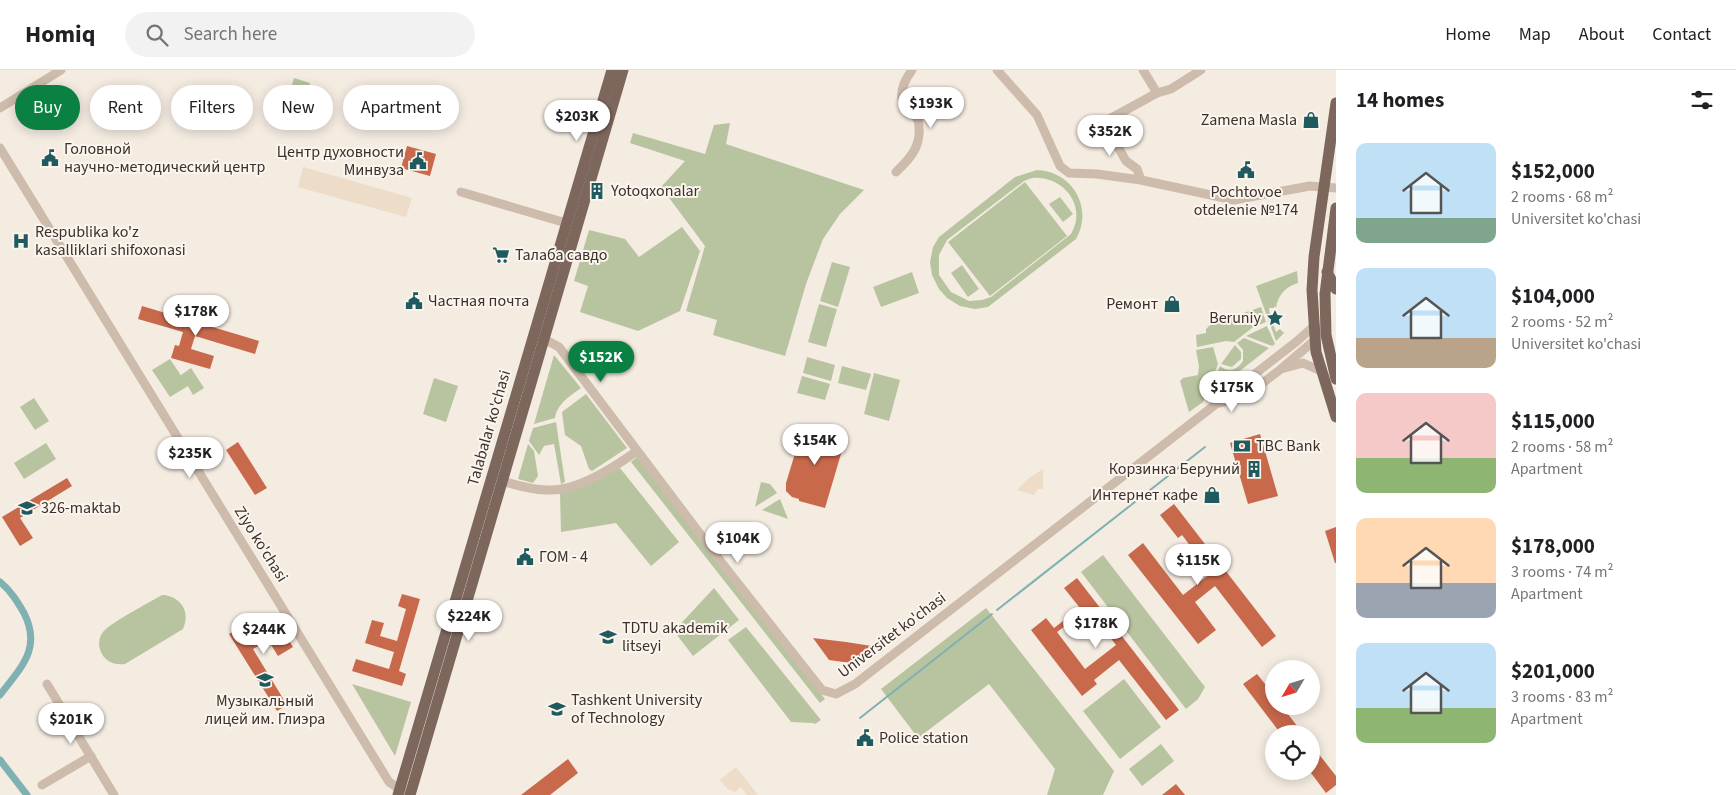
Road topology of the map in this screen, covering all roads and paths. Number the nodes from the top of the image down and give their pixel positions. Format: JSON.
{"nodes":[{"id":1,"x":61,"y":70,"type":"edge"},
{"id":2,"x":612,"y":70,"type":"edge"},
{"id":3,"x":623,"y":70,"type":"edge"},
{"id":4,"x":912,"y":70,"type":"edge"},
{"id":5,"x":997,"y":70,"type":"edge"},
{"id":6,"x":1142,"y":70,"type":"edge"},
{"id":7,"x":1202,"y":70,"type":"edge"},
{"id":8,"x":1157,"y":93,"type":"junction"},
{"id":9,"x":1336,"y":103,"type":"edge"},
{"id":10,"x":0,"y":108,"type":"edge"},
{"id":11,"x":599,"y":134,"type":"junction"},
{"id":12,"x":0,"y":148,"type":"edge"},
{"id":13,"x":896,"y":172,"type":"dead end"},
{"id":14,"x":1141,"y":180,"type":"junction"},
{"id":15,"x":1331,"y":187,"type":"edge"},
{"id":16,"x":460,"y":192,"type":"dead end"},
{"id":17,"x":1336,"y":208,"type":"edge"},
{"id":18,"x":566,"y":223,"type":"junction"},
{"id":19,"x":1327,"y":272,"type":"junction"},
{"id":20,"x":1336,"y":289,"type":"edge"},
{"id":21,"x":1336,"y":308,"type":"edge"},
{"id":22,"x":1326,"y":315,"type":"junction"},
{"id":23,"x":1336,"y":323,"type":"edge"},
{"id":24,"x":1314,"y":326,"type":"junction"},
{"id":25,"x":1326,"y":331,"type":"junction"},
{"id":26,"x":539,"y":337,"type":"junction"},
{"id":27,"x":1314,"y":340,"type":"junction"},
{"id":28,"x":1281,"y":369,"type":"junction"},
{"id":29,"x":1321,"y":371,"type":"junction"},
{"id":30,"x":1336,"y":379,"type":"edge"},
{"id":31,"x":1216,"y":404,"type":"junction"},
{"id":32,"x":1336,"y":417,"type":"edge"},
{"id":33,"x":637,"y":451,"type":"junction"},
{"id":34,"x":502,"y":481,"type":"junction"},
{"id":35,"x":471,"y":568,"type":"junction"},
{"id":36,"x":47,"y":684,"type":"dead end"},
{"id":37,"x":91,"y":756,"type":"junction"},
{"id":38,"x":42,"y":785,"type":"dead end"},
{"id":39,"x":404,"y":794,"type":"edge"},
{"id":40,"x":114,"y":795,"type":"edge"}],
"edges":[{"from":1,"to":10,"type":"street"},
{"from":2,"to":11,"type":"main road","name":"Talabalar ko'chasi"},
{"from":3,"to":11,"type":"main road","name":"Talabalar ko'chasi"},
{"from":4,"to":13,"type":"street"},
{"from":5,"to":14,"type":"street"},
{"from":6,"to":8,"type":"street"},
{"from":7,"to":8,"type":"street"},
{"from":8,"to":14,"type":"street"},
{"from":9,"to":15,"type":"main road"},
{"from":11,"to":18,"type":"main road","name":"Talabalar ko'chasi"},
{"from":11,"to":26,"type":"main road","name":"Talabalar ko'chasi"},
{"from":12,"to":39,"type":"street","name":"Ziyo ko'chasi"},
{"from":14,"to":15,"type":"street"},
{"from":15,"to":24,"type":"main road"},
{"from":16,"to":18,"type":"street"},
{"from":17,"to":19,"type":"main road"},
{"from":18,"to":26,"type":"main road","name":"Talabalar ko'chasi"},
{"from":19,"to":20,"type":"main road"},
{"from":19,"to":22,"type":"main road"},
{"from":21,"to":22,"type":"main road"},
{"from":22,"to":24,"type":"main road"},
{"from":22,"to":25,"type":"main road"},
{"from":23,"to":25,"type":"main road"},
{"from":24,"to":25,"type":"main road"},
{"from":24,"to":27,"type":"main road"},
{"from":24,"to":31,"type":"street","name":"Universitet ko'chasi"},
{"from":25,"to":27,"type":"main road"},
{"from":25,"to":30,"type":"main road"},
{"from":26,"to":33,"type":"street","name":"Universitet ko'chasi"},
{"from":26,"to":34,"type":"main road","name":"Talabalar ko'chasi"},
{"from":26,"to":35,"type":"main road","name":"Talabalar ko'chasi"},
{"from":27,"to":28,"type":"street","name":"Universitet ko'chasi"},
{"from":27,"to":29,"type":"main road"},
{"from":28,"to":29,"type":"street"},
{"from":28,"to":31,"type":"street","name":"Universitet ko'chasi"},
{"from":29,"to":32,"type":"main road"},
{"from":31,"to":33,"type":"street","name":"Universitet ko'chasi"},
{"from":33,"to":34,"type":"street"},
{"from":34,"to":35,"type":"main road","name":"Talabalar ko'chasi"},
{"from":35,"to":39,"type":"main road","name":"Talabalar ko'chasi"},
{"from":36,"to":37,"type":"street"},
{"from":37,"to":38,"type":"street"},
{"from":37,"to":40,"type":"street"}]}
